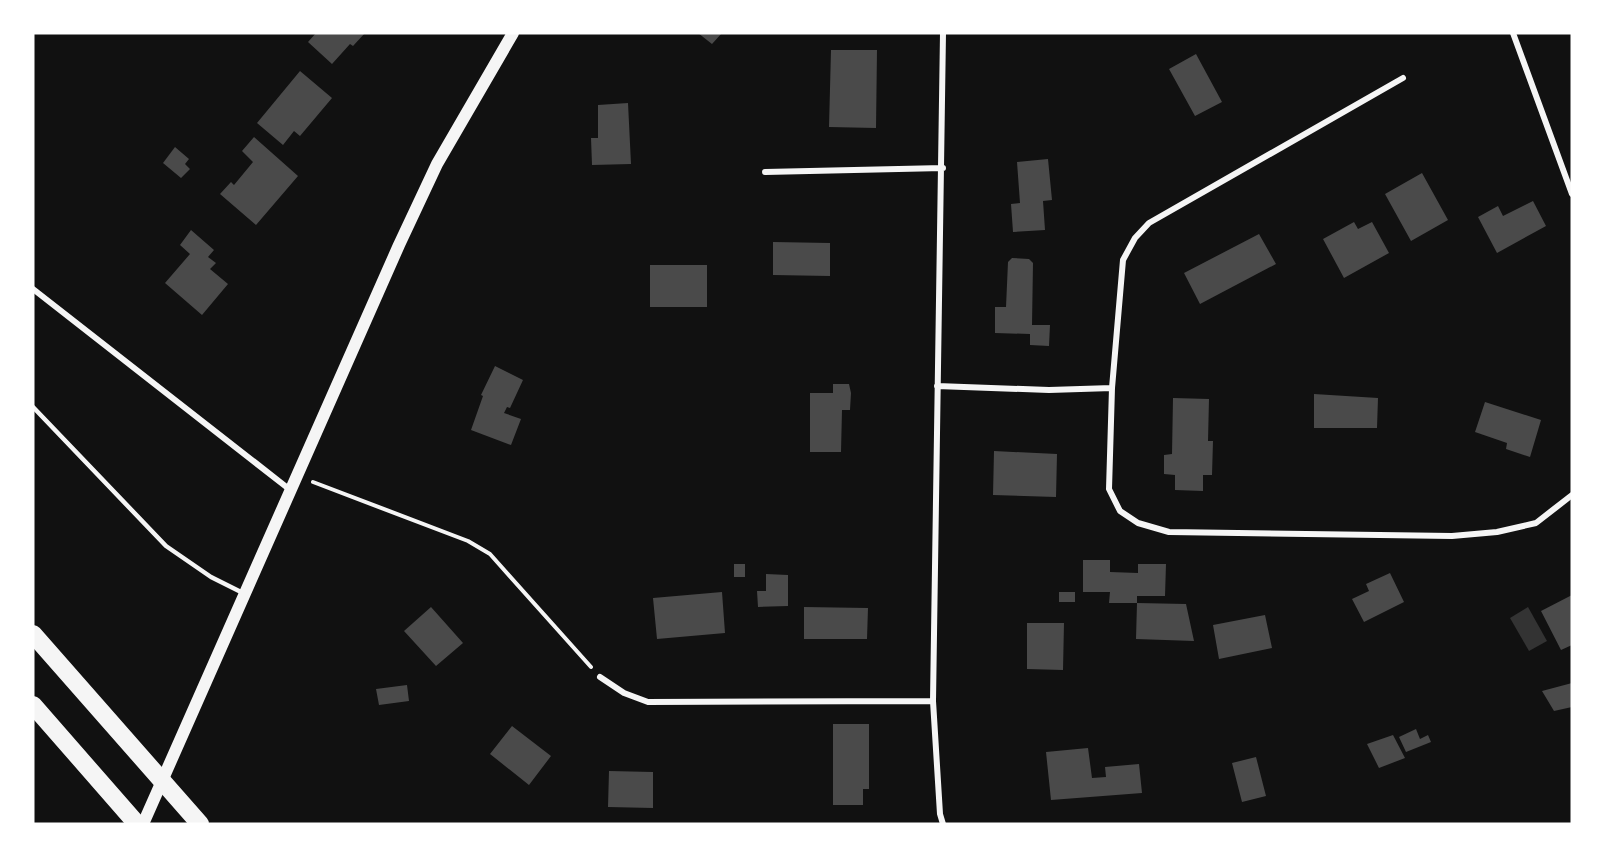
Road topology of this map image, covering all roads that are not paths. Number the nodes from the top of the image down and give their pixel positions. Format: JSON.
{"nodes":[{"id":1,"x":513,"y":33,"type":"edge"},
{"id":2,"x":943,"y":33,"type":"edge"},
{"id":3,"x":1513,"y":33,"type":"edge"},
{"id":4,"x":1403,"y":78,"type":"dead end"},
{"id":5,"x":943,"y":168,"type":"junction"},
{"id":6,"x":765,"y":172,"type":"dead end"},
{"id":7,"x":1572,"y":194,"type":"edge"},
{"id":8,"x":33,"y":289,"type":"edge"},
{"id":9,"x":937,"y":386,"type":"junction"},
{"id":10,"x":1112,"y":388,"type":"junction"},
{"id":11,"x":33,"y":407,"type":"edge"},
{"id":12,"x":289,"y":489,"type":"junction"},
{"id":13,"x":1572,"y":495,"type":"edge"},
{"id":14,"x":245,"y":594,"type":"junction"},
{"id":15,"x":33,"y":634,"type":"edge"},
{"id":16,"x":600,"y":677,"type":"road end"},
{"id":17,"x":933,"y":701,"type":"junction"},
{"id":18,"x":33,"y":705,"type":"edge"},
{"id":19,"x":137,"y":824,"type":"edge"},
{"id":20,"x":143,"y":824,"type":"edge"},
{"id":21,"x":201,"y":824,"type":"edge"},
{"id":22,"x":943,"y":824,"type":"edge"}],
"edges":[{"from":1,"to":12,"type":"main road"},
{"from":2,"to":5,"type":"street"},
{"from":3,"to":7,"type":"street"},
{"from":4,"to":10,"type":"street"},
{"from":5,"to":6,"type":"street"},
{"from":5,"to":9,"type":"street"},
{"from":8,"to":12,"type":"street"},
{"from":9,"to":10,"type":"street"},
{"from":9,"to":17,"type":"street"},
{"from":10,"to":13,"type":"street"},
{"from":11,"to":14,"type":"lane"},
{"from":12,"to":14,"type":"main road"},
{"from":14,"to":20,"type":"main road"},
{"from":15,"to":21,"type":"highway"},
{"from":16,"to":17,"type":"street"},
{"from":17,"to":22,"type":"street"},
{"from":18,"to":19,"type":"highway"}]}
